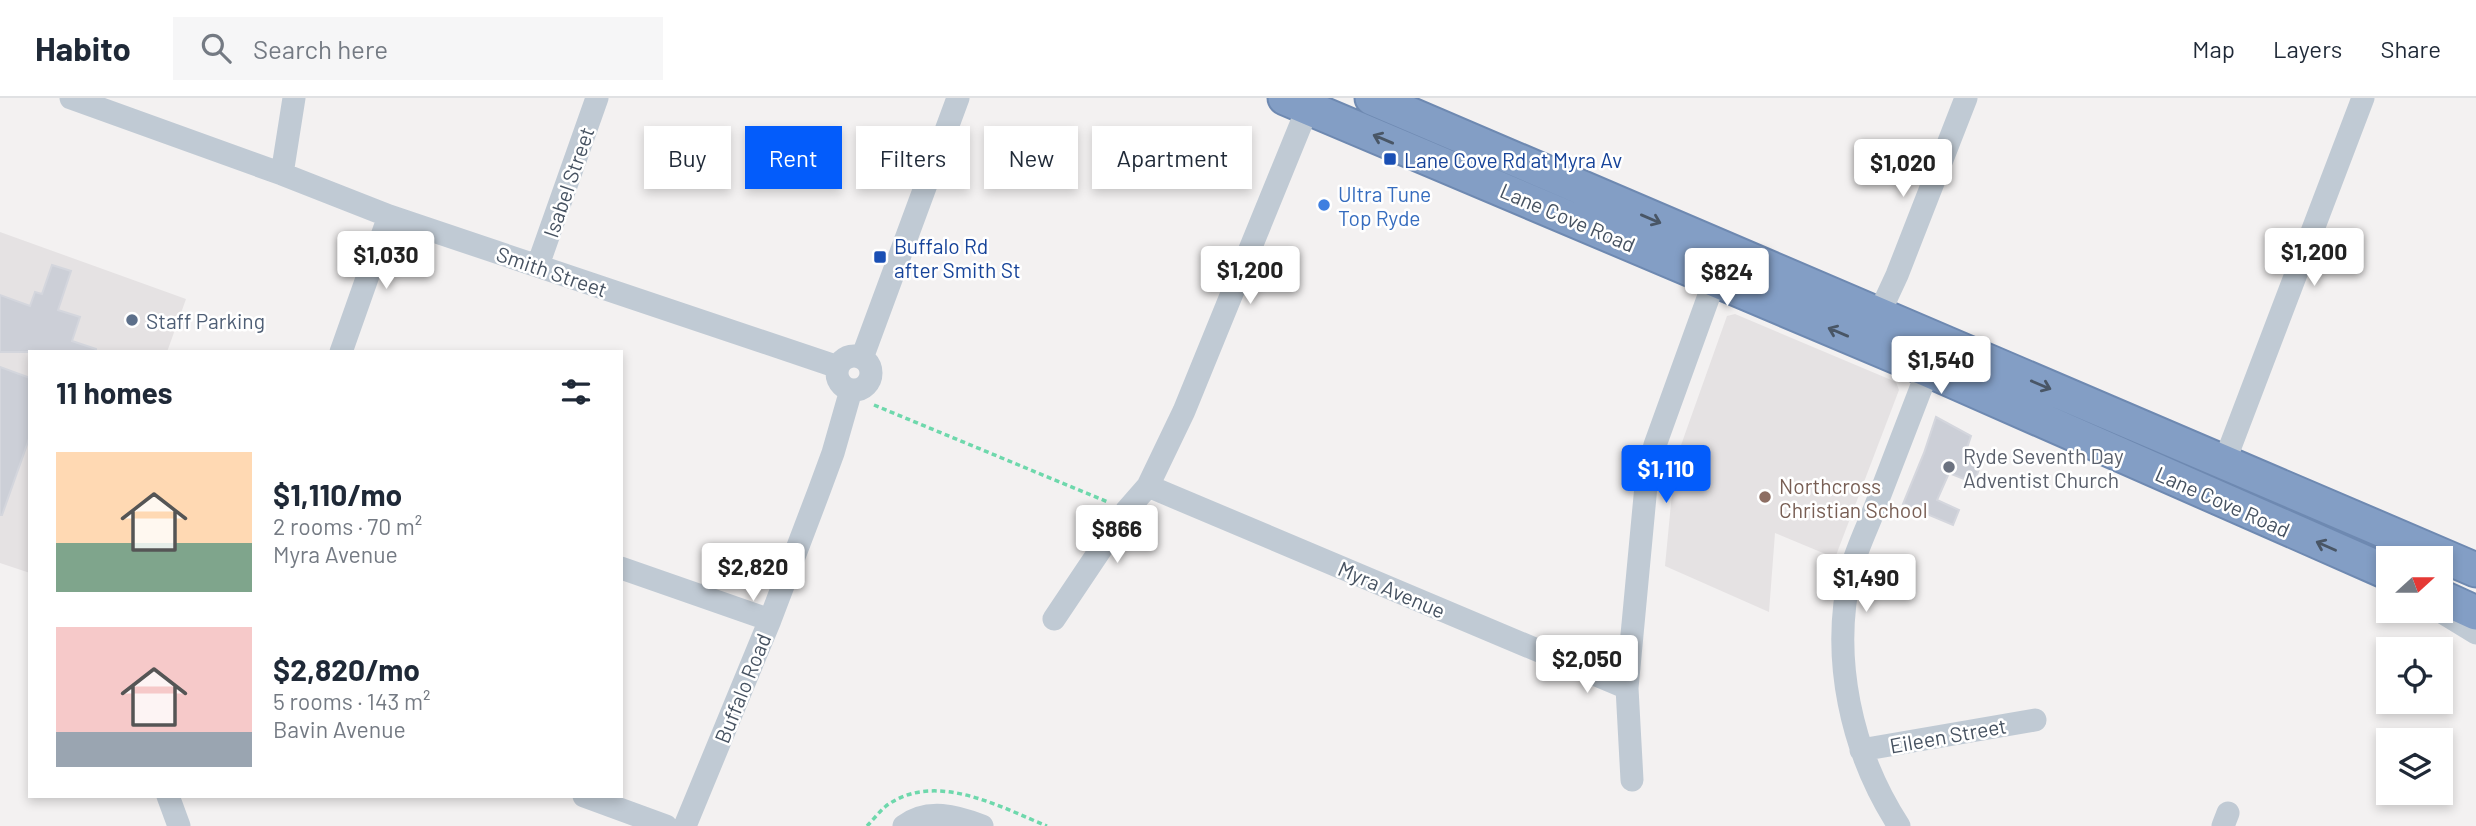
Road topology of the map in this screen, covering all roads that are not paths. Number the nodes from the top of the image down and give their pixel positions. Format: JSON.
{"nodes":[{"id":1,"x":71,"y":98,"type":"edge"},
{"id":2,"x":294,"y":98,"type":"edge"},
{"id":3,"x":597,"y":98,"type":"edge"},
{"id":4,"x":958,"y":98,"type":"edge"},
{"id":5,"x":1372,"y":98,"type":"edge"},
{"id":6,"x":1966,"y":98,"type":"edge"},
{"id":7,"x":2363,"y":98,"type":"edge"},
{"id":8,"x":1296,"y":103,"type":"edge"},
{"id":9,"x":282,"y":174,"type":"junction"},
{"id":10,"x":389,"y":216,"type":"junction"},
{"id":11,"x":538,"y":265,"type":"junction"},
{"id":12,"x":1715,"y":279,"type":"junction"},
{"id":13,"x":1878,"y":316,"type":"junction"},
{"id":14,"x":342,"y":350,"type":"edge"},
{"id":15,"x":862,"y":358,"type":"junction"},
{"id":16,"x":838,"y":367,"type":"junction"},
{"id":17,"x":1928,"y":370,"type":"junction"},
{"id":18,"x":851,"y":390,"type":"junction"},
{"id":19,"x":2224,"y":463,"type":"junction"},
{"id":20,"x":1148,"y":485,"type":"junction"},
{"id":21,"x":2376,"y":567,"type":"edge"},
{"id":22,"x":623,"y":569,"type":"edge"},
{"id":23,"x":2476,"y":570,"type":"edge"},
{"id":24,"x":2454,"y":603,"type":"edge"},
{"id":25,"x":2476,"y":613,"type":"edge"},
{"id":26,"x":770,"y":620,"type":"junction"},
{"id":27,"x":1054,"y":620,"type":"dead end"},
{"id":28,"x":2454,"y":620,"type":"edge"},
{"id":29,"x":2476,"y":633,"type":"edge"},
{"id":30,"x":1626,"y":688,"type":"junction"},
{"id":31,"x":2035,"y":720,"type":"dead end"},
{"id":32,"x":1861,"y":750,"type":"junction"},
{"id":33,"x":1632,"y":780,"type":"dead end"},
{"id":34,"x":170,"y":798,"type":"edge"},
{"id":35,"x":589,"y":798,"type":"edge"},
{"id":36,"x":179,"y":826,"type":"edge"},
{"id":37,"x":666,"y":826,"type":"edge"},
{"id":38,"x":685,"y":826,"type":"edge"},
{"id":39,"x":904,"y":826,"type":"edge"},
{"id":40,"x":982,"y":826,"type":"edge"},
{"id":41,"x":1899,"y":826,"type":"edge"}],
"edges":[{"from":1,"to":9,"type":"street","name":"Smith Street"},
{"from":2,"to":9,"type":"street"},
{"from":3,"to":11,"type":"street","name":"Isabel Street"},
{"from":4,"to":15,"type":"street"},
{"from":5,"to":13,"type":"highway","name":"Lane Cove Road","one_way":true},
{"from":6,"to":13,"type":"street"},
{"from":7,"to":19,"type":"street"},
{"from":12,"to":8,"type":"highway","name":"Lane Cove Road","one_way":true},
{"from":8,"to":20,"type":"street"},
{"from":9,"to":10,"type":"street","name":"Smith Street"},
{"from":10,"to":11,"type":"street","name":"Smith Street"},
{"from":10,"to":14,"type":"street"},
{"from":11,"to":16,"type":"street","name":"Smith Street"},
{"from":17,"to":12,"type":"highway","name":"Lane Cove Road","one_way":true},
{"from":12,"to":30,"type":"street"},
{"from":13,"to":19,"type":"highway","name":"Lane Cove Road","one_way":true},
{"from":15,"to":16,"type":"street"},
{"from":15,"to":18,"type":"street"},
{"from":16,"to":18,"type":"street"},
{"from":21,"to":17,"type":"highway","name":"Lane Cove Road","one_way":true},
{"from":17,"to":32,"type":"street"},
{"from":18,"to":26,"type":"street","name":"Buffalo Road"},
{"from":19,"to":23,"type":"highway","name":"Lane Cove Road"},
{"from":20,"to":27,"type":"street"},
{"from":20,"to":30,"type":"street","name":"Myra Avenue"},
{"from":22,"to":26,"type":"street"},
{"from":24,"to":25,"type":"highway"},
{"from":26,"to":38,"type":"street","name":"Buffalo Road"},
{"from":28,"to":29,"type":"street"},
{"from":30,"to":33,"type":"street"},
{"from":31,"to":32,"type":"street","name":"Eileen Street"},
{"from":32,"to":41,"type":"street"},
{"from":34,"to":36,"type":"street"},
{"from":35,"to":37,"type":"street"},
{"from":39,"to":40,"type":"street"}]}
